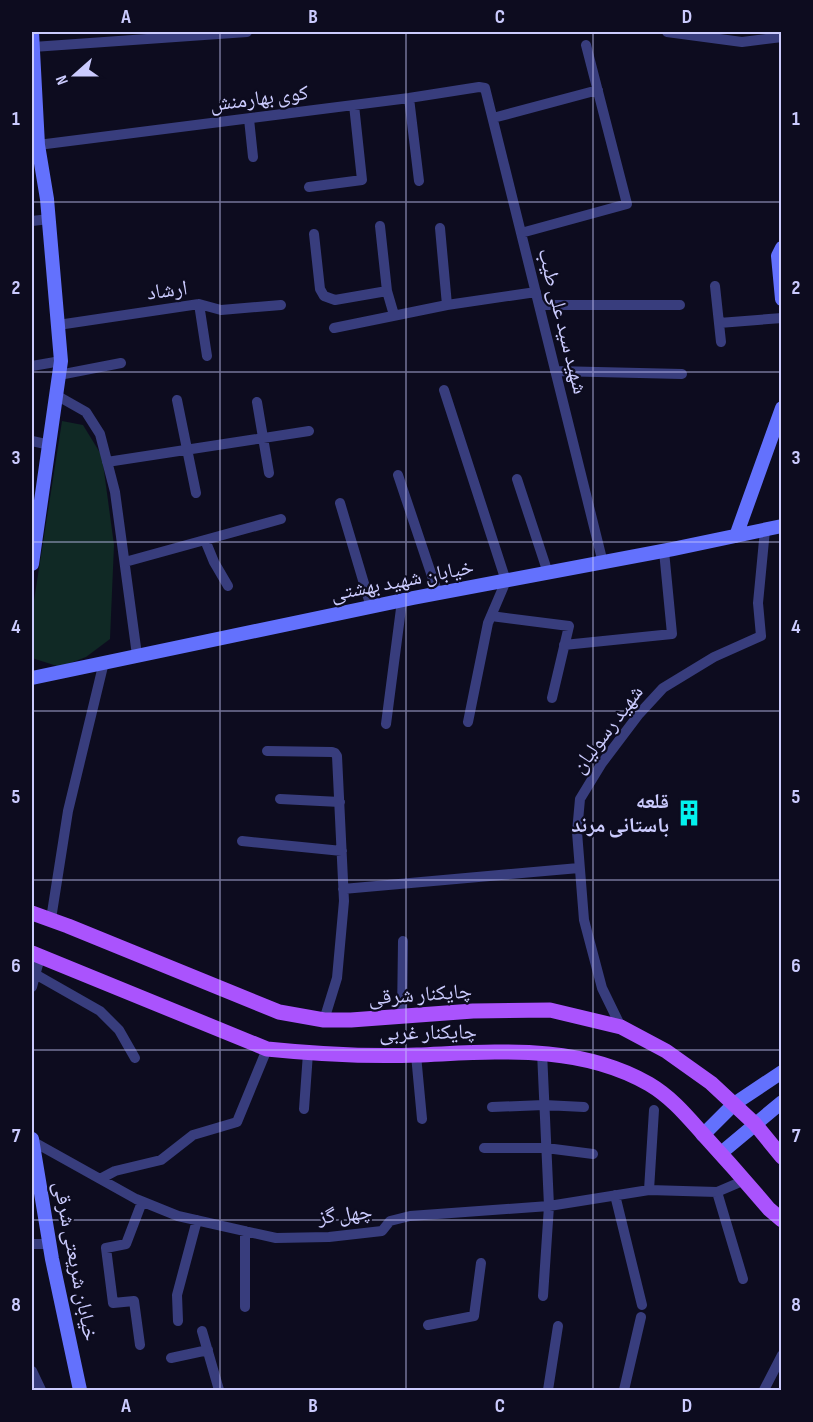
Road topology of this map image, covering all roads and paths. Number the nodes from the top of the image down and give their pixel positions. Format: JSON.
{"nodes":[{"id":1,"x":32,"y":32,"type":"edge"},
{"id":2,"x":247,"y":32,"type":"edge"},
{"id":3,"x":667,"y":32,"type":"edge"},
{"id":4,"x":782,"y":37,"type":"edge"},
{"id":5,"x":586,"y":45,"type":"dead end"},
{"id":6,"x":33,"y":46,"type":"edge"},
{"id":7,"x":485,"y":88,"type":"joint"},
{"id":8,"x":598,"y":90,"type":"junction"},
{"id":9,"x":409,"y":98,"type":"junction"},
{"id":10,"x":354,"y":105,"type":"junction"},
{"id":11,"x":493,"y":118,"type":"junction"},
{"id":12,"x":249,"y":119,"type":"junction"},
{"id":13,"x":38,"y":145,"type":"junction"},
{"id":14,"x":253,"y":157,"type":"dead end"},
{"id":15,"x":37,"y":171,"type":"edge"},
{"id":16,"x":419,"y":181,"type":"dead end"},
{"id":17,"x":309,"y":187,"type":"dead end"},
{"id":18,"x":49,"y":219,"type":"junction"},
{"id":19,"x":32,"y":221,"type":"edge"},
{"id":20,"x":380,"y":226,"type":"dead end"},
{"id":21,"x":440,"y":228,"type":"dead end"},
{"id":22,"x":521,"y":233,"type":"junction"},
{"id":23,"x":314,"y":234,"type":"dead end"},
{"id":24,"x":782,"y":249,"type":"edge"},
{"id":25,"x":715,"y":286,"type":"dead end"},
{"id":26,"x":387,"y":291,"type":"junction"},
{"id":27,"x":536,"y":292,"type":"junction"},
{"id":28,"x":782,"y":299,"type":"edge"},
{"id":29,"x":199,"y":304,"type":"junction"},
{"id":30,"x":281,"y":304,"type":"dead end"},
{"id":31,"x":447,"y":305,"type":"junction"},
{"id":32,"x":539,"y":305,"type":"junction"},
{"id":33,"x":680,"y":305,"type":"dead end"},
{"id":34,"x":394,"y":315,"type":"junction"},
{"id":35,"x":782,"y":318,"type":"edge"},
{"id":36,"x":719,"y":323,"type":"junction"},
{"id":37,"x":58,"y":325,"type":"junction"},
{"id":38,"x":334,"y":328,"type":"dead end"},
{"id":39,"x":721,"y":342,"type":"dead end"},
{"id":40,"x":207,"y":356,"type":"dead end"},
{"id":41,"x":120,"y":363,"type":"dead end"},
{"id":42,"x":32,"y":366,"type":"edge"},
{"id":43,"x":60,"y":368,"type":"junction"},
{"id":44,"x":555,"y":371,"type":"junction"},
{"id":45,"x":682,"y":374,"type":"dead end"},
{"id":46,"x":444,"y":390,"type":"dead end"},
{"id":47,"x":56,"y":395,"type":"junction"},
{"id":48,"x":177,"y":400,"type":"dead end"},
{"id":49,"x":257,"y":402,"type":"dead end"},
{"id":50,"x":782,"y":408,"type":"edge"},
{"id":51,"x":309,"y":431,"type":"dead end"},
{"id":52,"x":263,"y":438,"type":"junction"},
{"id":53,"x":32,"y":441,"type":"edge"},
{"id":54,"x":50,"y":445,"type":"junction"},
{"id":55,"x":187,"y":450,"type":"junction"},
{"id":56,"x":107,"y":462,"type":"junction"},
{"id":57,"x":269,"y":473,"type":"dead end"},
{"id":58,"x":398,"y":475,"type":"dead end"},
{"id":59,"x":517,"y":479,"type":"dead end"},
{"id":60,"x":196,"y":493,"type":"dead end"},
{"id":61,"x":340,"y":503,"type":"dead end"},
{"id":62,"x":36,"y":504,"type":"edge"},
{"id":63,"x":281,"y":519,"type":"dead end"},
{"id":64,"x":782,"y":526,"type":"edge"},
{"id":65,"x":765,"y":530,"type":"junction"},
{"id":66,"x":736,"y":536,"type":"junction"},
{"id":67,"x":205,"y":540,"type":"junction"},
{"id":68,"x":664,"y":551,"type":"junction"},
{"id":69,"x":125,"y":562,"type":"junction"},
{"id":70,"x":603,"y":563,"type":"junction"},
{"id":71,"x":32,"y":564,"type":"edge"},
{"id":72,"x":548,"y":573,"type":"junction"},
{"id":73,"x":506,"y":581,"type":"junction"},
{"id":74,"x":228,"y":586,"type":"dead end"},
{"id":75,"x":438,"y":594,"type":"junction"},
{"id":76,"x":402,"y":600,"type":"junction"},
{"id":77,"x":372,"y":607,"type":"junction"},
{"id":78,"x":491,"y":616,"type":"junction"},
{"id":79,"x":564,"y":645,"type":"junction"},
{"id":80,"x":137,"y":656,"type":"junction"},
{"id":81,"x":104,"y":662,"type":"junction"},
{"id":82,"x":32,"y":678,"type":"edge"},
{"id":83,"x":552,"y":698,"type":"dead end"},
{"id":84,"x":468,"y":722,"type":"dead end"},
{"id":85,"x":386,"y":724,"type":"dead end"},
{"id":86,"x":267,"y":751,"type":"dead end"},
{"id":87,"x":280,"y":799,"type":"dead end"},
{"id":88,"x":340,"y":802,"type":"junction"},
{"id":89,"x":242,"y":841,"type":"dead end"},
{"id":90,"x":342,"y":851,"type":"junction"},
{"id":91,"x":579,"y":868,"type":"junction"},
{"id":92,"x":343,"y":889,"type":"junction"},
{"id":93,"x":32,"y":913,"type":"edge"},
{"id":94,"x":51,"y":920,"type":"junction"},
{"id":95,"x":404,"y":941,"type":"dead end"},
{"id":96,"x":36,"y":955,"type":"edge"},
{"id":97,"x":35,"y":974,"type":"junction"},
{"id":98,"x":32,"y":987,"type":"edge"},
{"id":99,"x":402,"y":1016,"type":"junction"},
{"id":100,"x":324,"y":1020,"type":"junction"},
{"id":101,"x":621,"y":1027,"type":"junction"},
{"id":102,"x":267,"y":1049,"type":"junction"},
{"id":103,"x":542,"y":1052,"type":"junction"},
{"id":104,"x":308,"y":1053,"type":"junction"},
{"id":105,"x":416,"y":1055,"type":"junction"},
{"id":106,"x":135,"y":1058,"type":"dead end"},
{"id":107,"x":782,"y":1072,"type":"edge"},
{"id":108,"x":782,"y":1102,"type":"edge"},
{"id":109,"x":734,"y":1104,"type":"junction"},
{"id":110,"x":544,"y":1105,"type":"junction"},
{"id":111,"x":492,"y":1107,"type":"dead end"},
{"id":112,"x":584,"y":1107,"type":"dead end"},
{"id":113,"x":304,"y":1109,"type":"dead end"},
{"id":114,"x":654,"y":1110,"type":"dead end"},
{"id":115,"x":422,"y":1119,"type":"dead end"},
{"id":116,"x":755,"y":1124,"type":"junction"},
{"id":117,"x":703,"y":1135,"type":"junction"},
{"id":118,"x":32,"y":1140,"type":"edge"},
{"id":119,"x":484,"y":1148,"type":"dead end"},
{"id":120,"x":546,"y":1148,"type":"junction"},
{"id":121,"x":721,"y":1153,"type":"junction"},
{"id":122,"x":593,"y":1154,"type":"dead end"},
{"id":123,"x":782,"y":1157,"type":"edge"},
{"id":124,"x":100,"y":1179,"type":"junction"},
{"id":125,"x":745,"y":1180,"type":"junction"},
{"id":126,"x":649,"y":1190,"type":"junction"},
{"id":127,"x":717,"y":1192,"type":"junction"},
{"id":128,"x":615,"y":1195,"type":"junction"},
{"id":129,"x":142,"y":1202,"type":"junction"},
{"id":130,"x":549,"y":1206,"type":"junction"},
{"id":131,"x":197,"y":1220,"type":"junction"},
{"id":132,"x":782,"y":1220,"type":"edge"},
{"id":133,"x":245,"y":1231,"type":"junction"},
{"id":134,"x":32,"y":1244,"type":"edge"},
{"id":135,"x":50,"y":1244,"type":"junction"},
{"id":136,"x":481,"y":1263,"type":"dead end"},
{"id":137,"x":743,"y":1280,"type":"dead end"},
{"id":138,"x":543,"y":1296,"type":"dead end"},
{"id":139,"x":245,"y":1307,"type":"dead end"},
{"id":140,"x":178,"y":1321,"type":"dead end"},
{"id":141,"x":428,"y":1325,"type":"dead end"},
{"id":142,"x":558,"y":1326,"type":"dead end"},
{"id":143,"x":202,"y":1331,"type":"dead end"},
{"id":144,"x":140,"y":1345,"type":"dead end"},
{"id":145,"x":208,"y":1350,"type":"junction"},
{"id":146,"x":782,"y":1355,"type":"edge"},
{"id":147,"x":171,"y":1358,"type":"dead end"},
{"id":148,"x":32,"y":1371,"type":"edge"},
{"id":149,"x":41,"y":1390,"type":"edge"},
{"id":150,"x":80,"y":1390,"type":"edge"},
{"id":151,"x":219,"y":1390,"type":"edge"},
{"id":152,"x":548,"y":1390,"type":"edge"},
{"id":153,"x":624,"y":1390,"type":"edge"},
{"id":154,"x":764,"y":1390,"type":"edge"}],
"edges":[{"from":1,"to":6,"type":"street"},
{"from":2,"to":6,"type":"street"},
{"from":3,"to":4,"type":"street"},
{"from":5,"to":8,"type":"street"},
{"from":6,"to":13,"type":"street"},
{"from":7,"to":9,"type":"street","name":"کوی بهارمنش"},
{"from":7,"to":11,"type":"street","name":"شهید سید علی طیب"},
{"from":8,"to":11,"type":"street"},
{"from":8,"to":22,"type":"street"},
{"from":9,"to":10,"type":"street","name":"کوی بهارمنش"},
{"from":9,"to":16,"type":"street"},
{"from":10,"to":12,"type":"street","name":"کوی بهارمنش"},
{"from":10,"to":17,"type":"street"},
{"from":11,"to":22,"type":"street","name":"شهید سید علی طیب"},
{"from":12,"to":13,"type":"street","name":"کوی بهارمنش"},
{"from":12,"to":14,"type":"street"},
{"from":13,"to":15,"type":"street"},
{"from":15,"to":18,"type":"street"},
{"from":18,"to":19,"type":"street"},
{"from":18,"to":37,"type":"street"},
{"from":20,"to":26,"type":"street"},
{"from":21,"to":31,"type":"street"},
{"from":22,"to":27,"type":"street","name":"شهید سید علی طیب"},
{"from":23,"to":26,"type":"street"},
{"from":24,"to":28,"type":"street"},
{"from":25,"to":36,"type":"street"},
{"from":26,"to":34,"type":"street"},
{"from":27,"to":31,"type":"street"},
{"from":27,"to":32,"type":"street","name":"شهید سید علی طیب"},
{"from":29,"to":30,"type":"street","name":"ارشاد"},
{"from":29,"to":37,"type":"street","name":"ارشاد"},
{"from":29,"to":40,"type":"street"},
{"from":31,"to":34,"type":"street"},
{"from":32,"to":33,"type":"street"},
{"from":32,"to":44,"type":"street","name":"شهید سید علی طیب"},
{"from":34,"to":38,"type":"street"},
{"from":35,"to":36,"type":"street"},
{"from":36,"to":39,"type":"street"},
{"from":37,"to":43,"type":"street"},
{"from":41,"to":43,"type":"street"},
{"from":42,"to":43,"type":"street"},
{"from":43,"to":47,"type":"street"},
{"from":44,"to":45,"type":"street"},
{"from":44,"to":70,"type":"street","name":"شهید سید علی طیب"},
{"from":46,"to":73,"type":"street"},
{"from":47,"to":54,"type":"street"},
{"from":47,"to":56,"type":"street"},
{"from":48,"to":55,"type":"street"},
{"from":49,"to":52,"type":"street"},
{"from":50,"to":66,"type":"street"},
{"from":51,"to":52,"type":"street"},
{"from":52,"to":55,"type":"street"},
{"from":52,"to":57,"type":"street"},
{"from":53,"to":54,"type":"street"},
{"from":54,"to":62,"type":"street"},
{"from":55,"to":56,"type":"street"},
{"from":55,"to":60,"type":"street"},
{"from":56,"to":69,"type":"street"},
{"from":58,"to":75,"type":"street"},
{"from":59,"to":72,"type":"street"},
{"from":61,"to":77,"type":"street"},
{"from":62,"to":71,"type":"street"},
{"from":63,"to":67,"type":"street"},
{"from":64,"to":65,"type":"street","name":"خیابان شهید بهشتی"},
{"from":65,"to":66,"type":"street","name":"خیابان شهید بهشتی"},
{"from":65,"to":91,"type":"street","name":"شهید رسولیان"},
{"from":66,"to":68,"type":"street","name":"خیابان شهید بهشتی"},
{"from":67,"to":69,"type":"street"},
{"from":67,"to":74,"type":"street"},
{"from":68,"to":70,"type":"street","name":"خیابان شهید بهشتی"},
{"from":68,"to":79,"type":"street"},
{"from":69,"to":80,"type":"street"},
{"from":70,"to":72,"type":"street","name":"خیابان شهید بهشتی"},
{"from":72,"to":73,"type":"street","name":"خیابان شهید بهشتی"},
{"from":73,"to":75,"type":"street","name":"خیابان شهید بهشتی"},
{"from":73,"to":78,"type":"street"},
{"from":75,"to":76,"type":"street","name":"خیابان شهید بهشتی"},
{"from":76,"to":77,"type":"street","name":"خیابان شهید بهشتی"},
{"from":76,"to":85,"type":"street"},
{"from":77,"to":80,"type":"street","name":"خیابان شهید بهشتی"},
{"from":78,"to":79,"type":"street"},
{"from":78,"to":84,"type":"street"},
{"from":79,"to":83,"type":"street"},
{"from":80,"to":81,"type":"street","name":"خیابان شهید بهشتی"},
{"from":81,"to":82,"type":"street","name":"خیابان شهید بهشتی"},
{"from":81,"to":94,"type":"street"},
{"from":86,"to":88,"type":"street"},
{"from":87,"to":88,"type":"street"},
{"from":88,"to":90,"type":"street"},
{"from":89,"to":90,"type":"street"},
{"from":90,"to":92,"type":"street"},
{"from":91,"to":92,"type":"street"},
{"from":91,"to":101,"type":"street","name":"شهید رسولیان"},
{"from":92,"to":100,"type":"street"},
{"from":93,"to":94,"type":"main road","name":"چایکنار شرقی"},
{"from":94,"to":100,"type":"main road","name":"چایکنار شرقی"},
{"from":95,"to":99,"type":"street"},
{"from":96,"to":97,"type":"street"},
{"from":96,"to":102,"type":"main road","name":"چایکنار غربی"},
{"from":97,"to":98,"type":"street"},
{"from":97,"to":106,"type":"street"},
{"from":99,"to":100,"type":"main road","name":"چایکنار شرقی"},
{"from":99,"to":101,"type":"main road","name":"چایکنار شرقی"},
{"from":101,"to":109,"type":"main road","name":"چایکنار شرقی"},
{"from":102,"to":104,"type":"main road","name":"چایکنار غربی"},
{"from":102,"to":124,"type":"street"},
{"from":103,"to":105,"type":"main road","name":"چایکنار غربی"},
{"from":103,"to":110,"type":"street"},
{"from":103,"to":117,"type":"main road","name":"چایکنار غربی"},
{"from":104,"to":105,"type":"main road","name":"چایکنار غربی"},
{"from":104,"to":113,"type":"street"},
{"from":105,"to":115,"type":"street"},
{"from":107,"to":109,"type":"street"},
{"from":108,"to":116,"type":"street"},
{"from":109,"to":116,"type":"main road","name":"چایکنار شرقی"},
{"from":109,"to":117,"type":"street"},
{"from":110,"to":111,"type":"street"},
{"from":110,"to":112,"type":"street"},
{"from":110,"to":120,"type":"street"},
{"from":114,"to":126,"type":"street"},
{"from":116,"to":121,"type":"street"},
{"from":116,"to":123,"type":"main road","name":"چایکنار شرقی"},
{"from":117,"to":121,"type":"main road","name":"چایکنار غربی"},
{"from":118,"to":124,"type":"street","name":"چهل گز"},
{"from":118,"to":135,"type":"street","name":"خیابان شریعتی شرقی"},
{"from":119,"to":120,"type":"street"},
{"from":120,"to":122,"type":"street"},
{"from":120,"to":130,"type":"street"},
{"from":121,"to":125,"type":"main road","name":"چایکنار غربی"},
{"from":124,"to":129,"type":"street","name":"چهل گز"},
{"from":125,"to":127,"type":"street","name":"چهل گز"},
{"from":125,"to":132,"type":"main road","name":"چایکنار غربی"},
{"from":126,"to":127,"type":"street","name":"چهل گز"},
{"from":126,"to":128,"type":"street","name":"چهل گز"},
{"from":127,"to":137,"type":"street"},
{"from":128,"to":130,"type":"street","name":"چهل گز"},
{"from":128,"to":153,"type":"street"},
{"from":129,"to":131,"type":"street","name":"چهل گز"},
{"from":129,"to":144,"type":"street"},
{"from":130,"to":133,"type":"street","name":"چهل گز"},
{"from":130,"to":138,"type":"street"},
{"from":131,"to":133,"type":"street","name":"چهل گز"},
{"from":131,"to":140,"type":"street"},
{"from":133,"to":139,"type":"street"},
{"from":134,"to":135,"type":"street"},
{"from":135,"to":150,"type":"street","name":"خیابان شریعتی شرقی"},
{"from":136,"to":141,"type":"street"},
{"from":142,"to":152,"type":"street"},
{"from":143,"to":145,"type":"street"},
{"from":145,"to":147,"type":"street"},
{"from":145,"to":151,"type":"street"},
{"from":146,"to":154,"type":"street"},
{"from":148,"to":149,"type":"street"}]}
